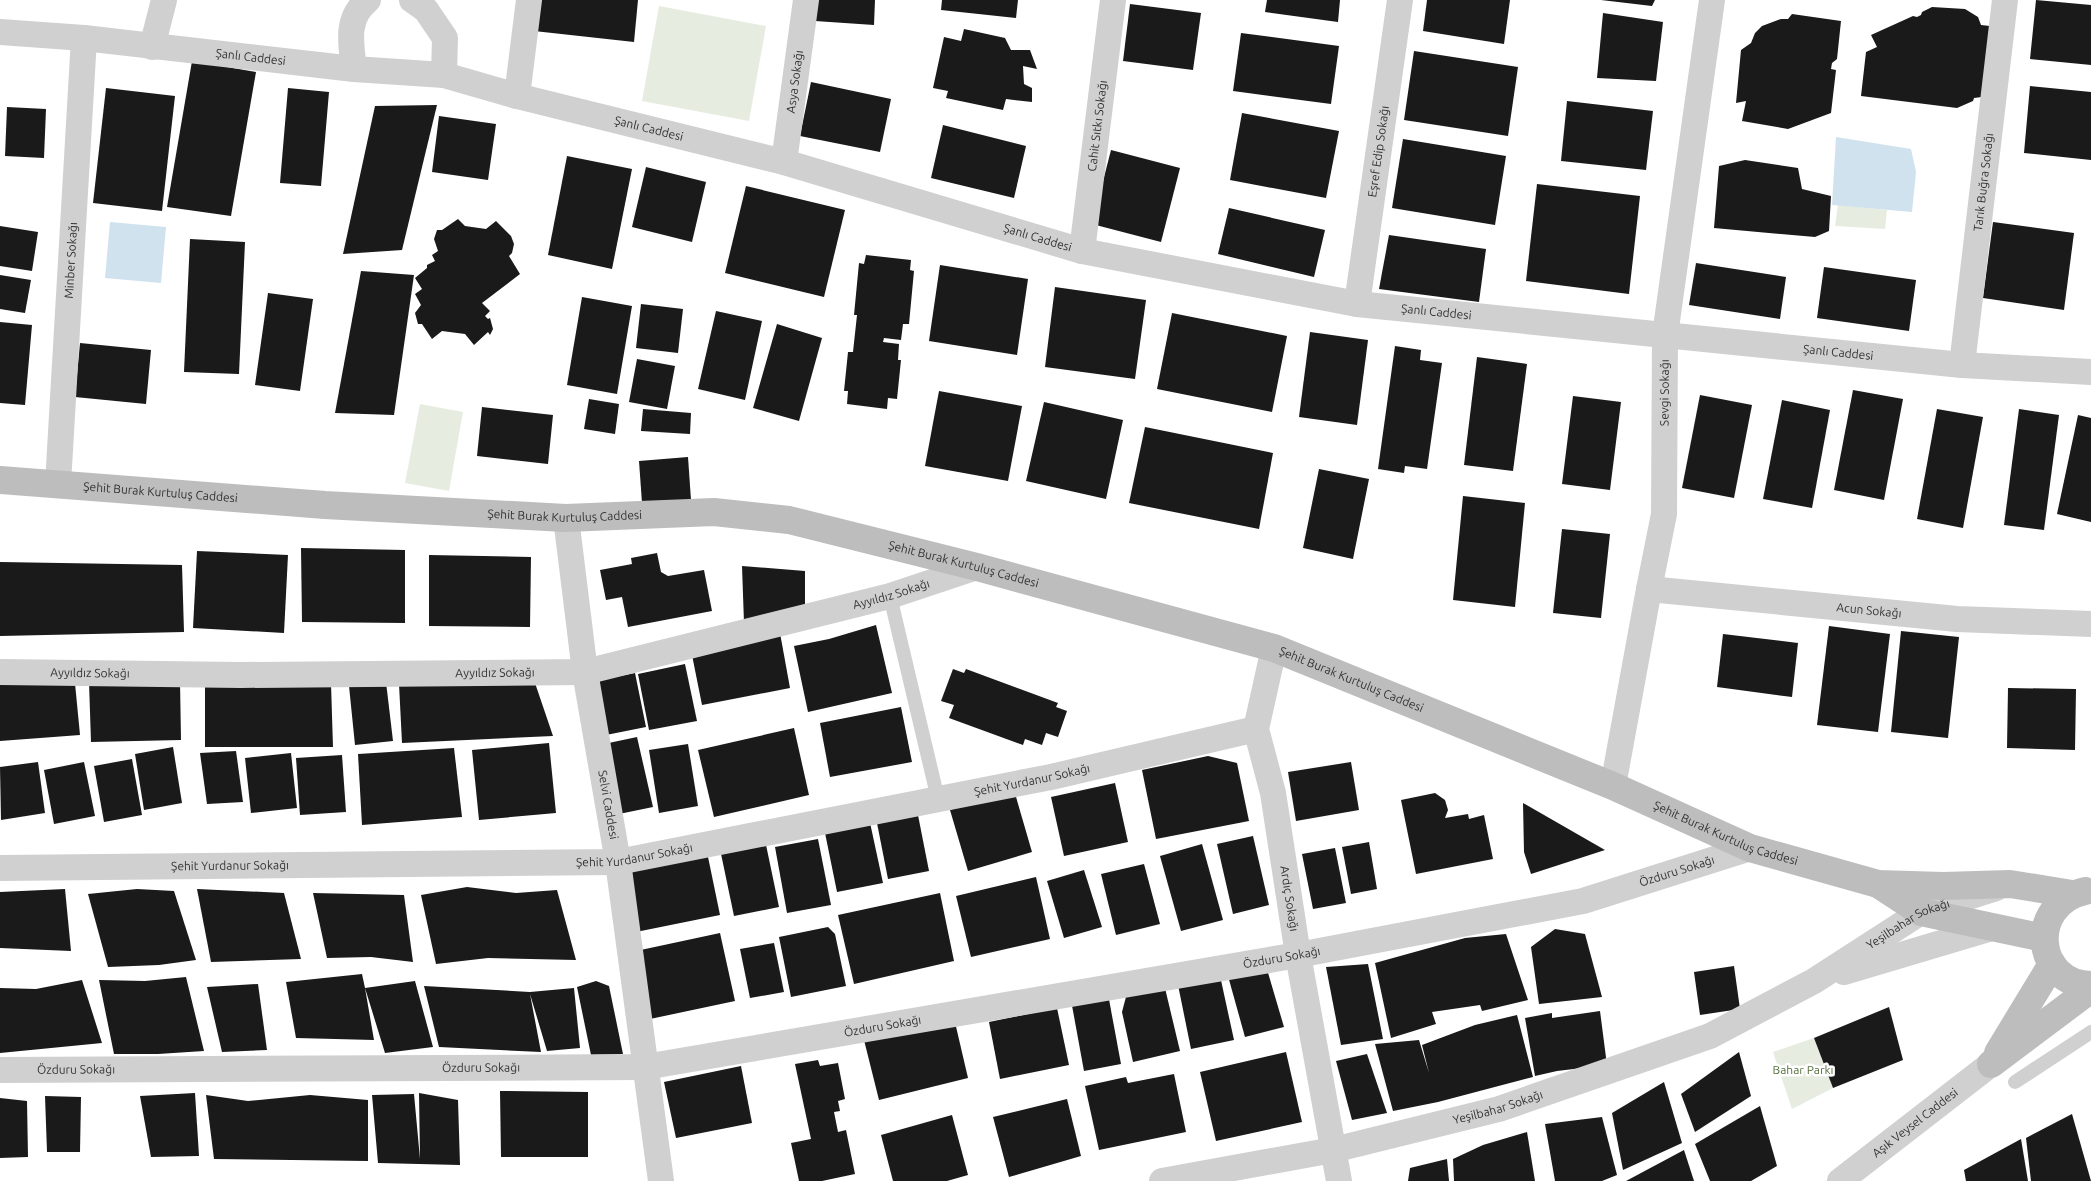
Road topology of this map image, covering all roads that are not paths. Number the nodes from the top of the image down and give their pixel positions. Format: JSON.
{"nodes":[{"id":1,"x":164,"y":0,"type":"edge"},
{"id":2,"x":368,"y":0,"type":"edge"},
{"id":3,"x":412,"y":0,"type":"edge"},
{"id":4,"x":529,"y":0,"type":"edge"},
{"id":5,"x":806,"y":0,"type":"edge"},
{"id":6,"x":1113,"y":0,"type":"edge"},
{"id":7,"x":1400,"y":0,"type":"edge"},
{"id":8,"x":1712,"y":0,"type":"edge"},
{"id":9,"x":2005,"y":0,"type":"edge"},
{"id":10,"x":0,"y":32,"type":"edge"},
{"id":11,"x":84,"y":38,"type":"junction"},
{"id":12,"x":152,"y":46,"type":"junction"},
{"id":13,"x":354,"y":69,"type":"junction"},
{"id":14,"x":444,"y":75,"type":"junction"},
{"id":15,"x":517,"y":96,"type":"junction"},
{"id":16,"x":784,"y":162,"type":"junction"},
{"id":17,"x":1082,"y":251,"type":"junction"},
{"id":18,"x":1358,"y":304,"type":"junction"},
{"id":19,"x":1665,"y":335,"type":"junction"},
{"id":20,"x":1962,"y":365,"type":"junction"},
{"id":21,"x":2091,"y":372,"type":"edge"},
{"id":22,"x":0,"y":480,"type":"edge"},
{"id":23,"x":58,"y":484,"type":"junction"},
{"id":24,"x":566,"y":518,"type":"junction"},
{"id":25,"x":977,"y":567,"type":"junction"},
{"id":26,"x":1648,"y":589,"type":"junction"},
{"id":27,"x":890,"y":596,"type":"junction"},
{"id":28,"x":2091,"y":624,"type":"edge"},
{"id":29,"x":1274,"y":648,"type":"junction"},
{"id":30,"x":0,"y":672,"type":"edge"},
{"id":31,"x":585,"y":672,"type":"junction"},
{"id":32,"x":1256,"y":729,"type":"junction"},
{"id":33,"x":1613,"y":786,"type":"junction"},
{"id":34,"x":938,"y":799,"type":"junction"},
{"id":35,"x":1750,"y":848,"type":"junction"},
{"id":36,"x":618,"y":862,"type":"junction"},
{"id":37,"x":0,"y":868,"type":"edge"},
{"id":38,"x":1878,"y":884,"type":"junction"},
{"id":39,"x":2010,"y":884,"type":"junction"},
{"id":40,"x":2082,"y":892,"type":"edge"},
{"id":41,"x":1921,"y":912,"type":"junction"},
{"id":42,"x":1995,"y":927,"type":"junction"},
{"id":43,"x":2044,"y":938,"type":"junction"},
{"id":44,"x":1298,"y":955,"type":"junction"},
{"id":45,"x":2052,"y":964,"type":"junction"},
{"id":46,"x":1814,"y":981,"type":"junction"},
{"id":47,"x":2091,"y":985,"type":"edge"},
{"id":48,"x":2091,"y":989,"type":"edge"},
{"id":49,"x":2091,"y":1032,"type":"edge"},
{"id":50,"x":1990,"y":1064,"type":"junction"},
{"id":51,"x":645,"y":1067,"type":"junction"},
{"id":52,"x":0,"y":1070,"type":"edge"},
{"id":53,"x":2015,"y":1082,"type":"dead end"},
{"id":54,"x":1333,"y":1150,"type":"junction"},
{"id":55,"x":660,"y":1181,"type":"edge"},
{"id":56,"x":1162,"y":1181,"type":"edge"},
{"id":57,"x":1338,"y":1181,"type":"edge"},
{"id":58,"x":1840,"y":1181,"type":"edge"}],
"edges":[{"from":1,"to":12,"type":"street"},
{"from":2,"to":13,"type":"street"},
{"from":3,"to":14,"type":"street"},
{"from":4,"to":15,"type":"street"},
{"from":5,"to":16,"type":"street","name":"Asya Sokağı"},
{"from":6,"to":17,"type":"street","name":"Cahit Sıtkı Sokağı"},
{"from":7,"to":18,"type":"street","name":"Eşref Edip Sokağı"},
{"from":8,"to":19,"type":"street","name":"Sevgi Sokağı"},
{"from":9,"to":20,"type":"street","name":"Tarık Buğra Sokağı"},
{"from":10,"to":11,"type":"street","name":"Şanlı Caddesi"},
{"from":11,"to":12,"type":"street","name":"Şanlı Caddesi"},
{"from":11,"to":23,"type":"street","name":"Minber Sokağı"},
{"from":12,"to":13,"type":"street","name":"Şanlı Caddesi"},
{"from":13,"to":14,"type":"street","name":"Şanlı Caddesi"},
{"from":14,"to":15,"type":"street","name":"Şanlı Caddesi"},
{"from":15,"to":16,"type":"street","name":"Şanlı Caddesi"},
{"from":16,"to":17,"type":"street","name":"Şanlı Caddesi"},
{"from":17,"to":18,"type":"street","name":"Şanlı Caddesi"},
{"from":18,"to":19,"type":"street","name":"Şanlı Caddesi"},
{"from":19,"to":20,"type":"street","name":"Şanlı Caddesi"},
{"from":19,"to":26,"type":"street","name":"Sevgi Sokağı"},
{"from":20,"to":21,"type":"street","name":"Şanlı Caddesi"},
{"from":22,"to":23,"type":"street","name":"Şehit Burak Kurtuluş Caddesi"},
{"from":23,"to":24,"type":"street","name":"Şehit Burak Kurtuluş Caddesi"},
{"from":24,"to":25,"type":"street","name":"Şehit Burak Kurtuluş Caddesi"},
{"from":24,"to":31,"type":"street","name":"Selvi Caddesi"},
{"from":25,"to":27,"type":"street","name":"Ayyıldız Sokağı"},
{"from":25,"to":29,"type":"street","name":"Şehit Burak Kurtuluş Caddesi"},
{"from":26,"to":28,"type":"street","name":"Acun Sokağı"},
{"from":26,"to":33,"type":"street","name":"Sevgi Sokağı"},
{"from":27,"to":31,"type":"street","name":"Ayyıldız Sokağı"},
{"from":27,"to":34,"type":"lane"},
{"from":29,"to":32,"type":"street","name":"Ardıç Sokağı"},
{"from":29,"to":33,"type":"street","name":"Şehit Burak Kurtuluş Caddesi"},
{"from":30,"to":31,"type":"street","name":"Ayyıldız Sokağı"},
{"from":31,"to":36,"type":"street","name":"Selvi Caddesi"},
{"from":32,"to":34,"type":"street","name":"Şehit Yurdanur Sokağı"},
{"from":32,"to":44,"type":"street","name":"Ardıç Sokağı"},
{"from":33,"to":35,"type":"street","name":"Şehit Burak Kurtuluş Caddesi"},
{"from":34,"to":36,"type":"street","name":"Şehit Yurdanur Sokağı"},
{"from":35,"to":38,"type":"street","name":"Şehit Burak Kurtuluş Caddesi"},
{"from":35,"to":44,"type":"street","name":"Özduru Sokağı"},
{"from":36,"to":37,"type":"street","name":"Şehit Yurdanur Sokağı"},
{"from":36,"to":51,"type":"street","name":"Selvi Caddesi"},
{"from":38,"to":39,"type":"street","name":"Şehit Burak Kurtuluş Caddesi"},
{"from":38,"to":41,"type":"street","name":"Şehit Burak Kurtuluş Caddesi"},
{"from":39,"to":40,"type":"street","name":"Şehit Burak Kurtuluş Caddesi"},
{"from":39,"to":41,"type":"street","name":"Yeşilbahar Sokağı"},
{"from":40,"to":43,"type":"street"},
{"from":41,"to":42,"type":"street","name":"Şehit Burak Kurtuluş Caddesi"},
{"from":41,"to":46,"type":"street","name":"Yeşilbahar Sokağı"},
{"from":42,"to":43,"type":"street","name":"Şehit Burak Kurtuluş Caddesi"},
{"from":42,"to":46,"type":"street","name":"Yeşilbahar Sokağı"},
{"from":43,"to":45,"type":"street"},
{"from":44,"to":51,"type":"street","name":"Özduru Sokağı"},
{"from":44,"to":54,"type":"street","name":"Ardıç Sokağı"},
{"from":45,"to":47,"type":"street"},
{"from":45,"to":50,"type":"street","name":"Aşık Veysel Caddesi"},
{"from":46,"to":54,"type":"street","name":"Yeşilbahar Sokağı"},
{"from":48,"to":50,"type":"street","name":"Aşık Veysel Caddesi"},
{"from":49,"to":53,"type":"lane"},
{"from":50,"to":58,"type":"street","name":"Aşık Veysel Caddesi"},
{"from":51,"to":52,"type":"street","name":"Özduru Sokağı"},
{"from":51,"to":55,"type":"street","name":"Selvi Caddesi"},
{"from":54,"to":56,"type":"street","name":"Yeşilbahar Sokağı"},
{"from":54,"to":57,"type":"street","name":"Ardıç Sokağı"}]}
